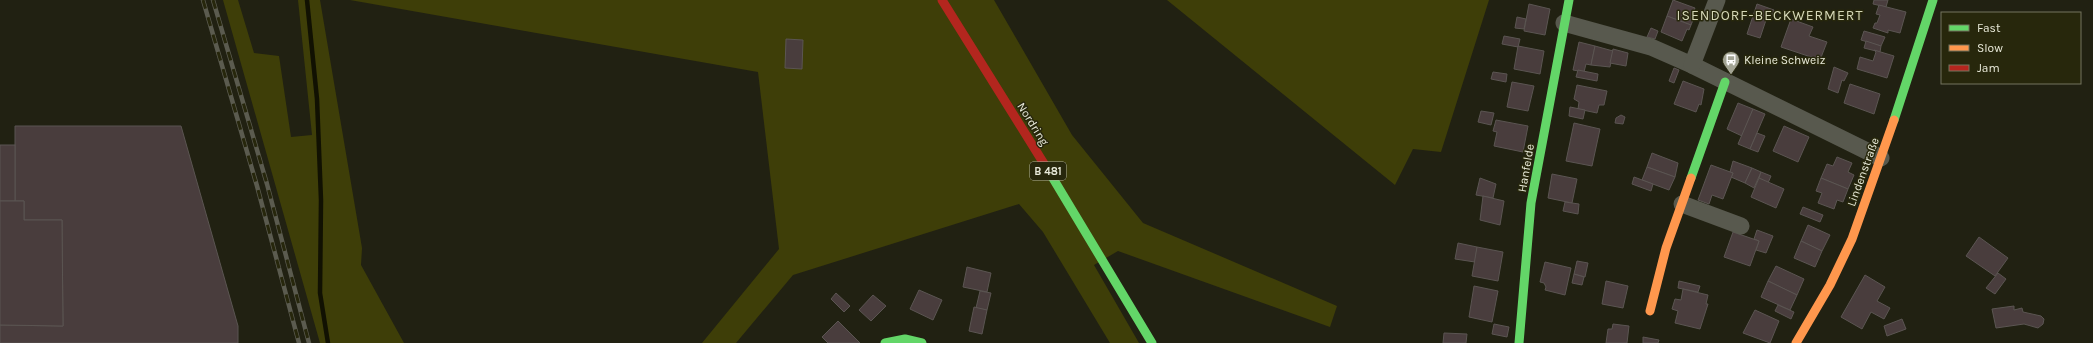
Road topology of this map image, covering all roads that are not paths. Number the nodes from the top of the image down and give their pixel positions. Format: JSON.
{"nodes":[{"id":1,"x":942,"y":0,"type":"edge"},
{"id":2,"x":1569,"y":0,"type":"edge"},
{"id":3,"x":1717,"y":0,"type":"edge"},
{"id":4,"x":1933,"y":0,"type":"edge"},
{"id":5,"x":1564,"y":22,"type":"junction"},
{"id":6,"x":1692,"y":65,"type":"junction"},
{"id":7,"x":1726,"y":82,"type":"junction"},
{"id":8,"x":1881,"y":158,"type":"junction"},
{"id":9,"x":1682,"y":204,"type":"junction"},
{"id":10,"x":1741,"y":226,"type":"dead end"},
{"id":11,"x":1650,"y":311,"type":"dead end"},
{"id":12,"x":885,"y":343,"type":"edge"},
{"id":13,"x":922,"y":343,"type":"edge"},
{"id":14,"x":1152,"y":343,"type":"edge"},
{"id":15,"x":1519,"y":343,"type":"edge"},
{"id":16,"x":1796,"y":343,"type":"edge"}],
"edges":[{"from":1,"to":14,"type":"street","name":"Nordring","number":"B 481"},
{"from":2,"to":5,"type":"street","name":"Hanfelde"},
{"from":3,"to":6,"type":"street"},
{"from":4,"to":8,"type":"street","name":"Lindenstraße"},
{"from":5,"to":6,"type":"street"},
{"from":5,"to":15,"type":"street","name":"Hanfelde"},
{"from":6,"to":7,"type":"street"},
{"from":7,"to":8,"type":"street"},
{"from":7,"to":9,"type":"street"},
{"from":8,"to":16,"type":"street","name":"Lindenstraße"},
{"from":9,"to":10,"type":"street"},
{"from":9,"to":11,"type":"street"},
{"from":12,"to":13,"type":"street"}]}
